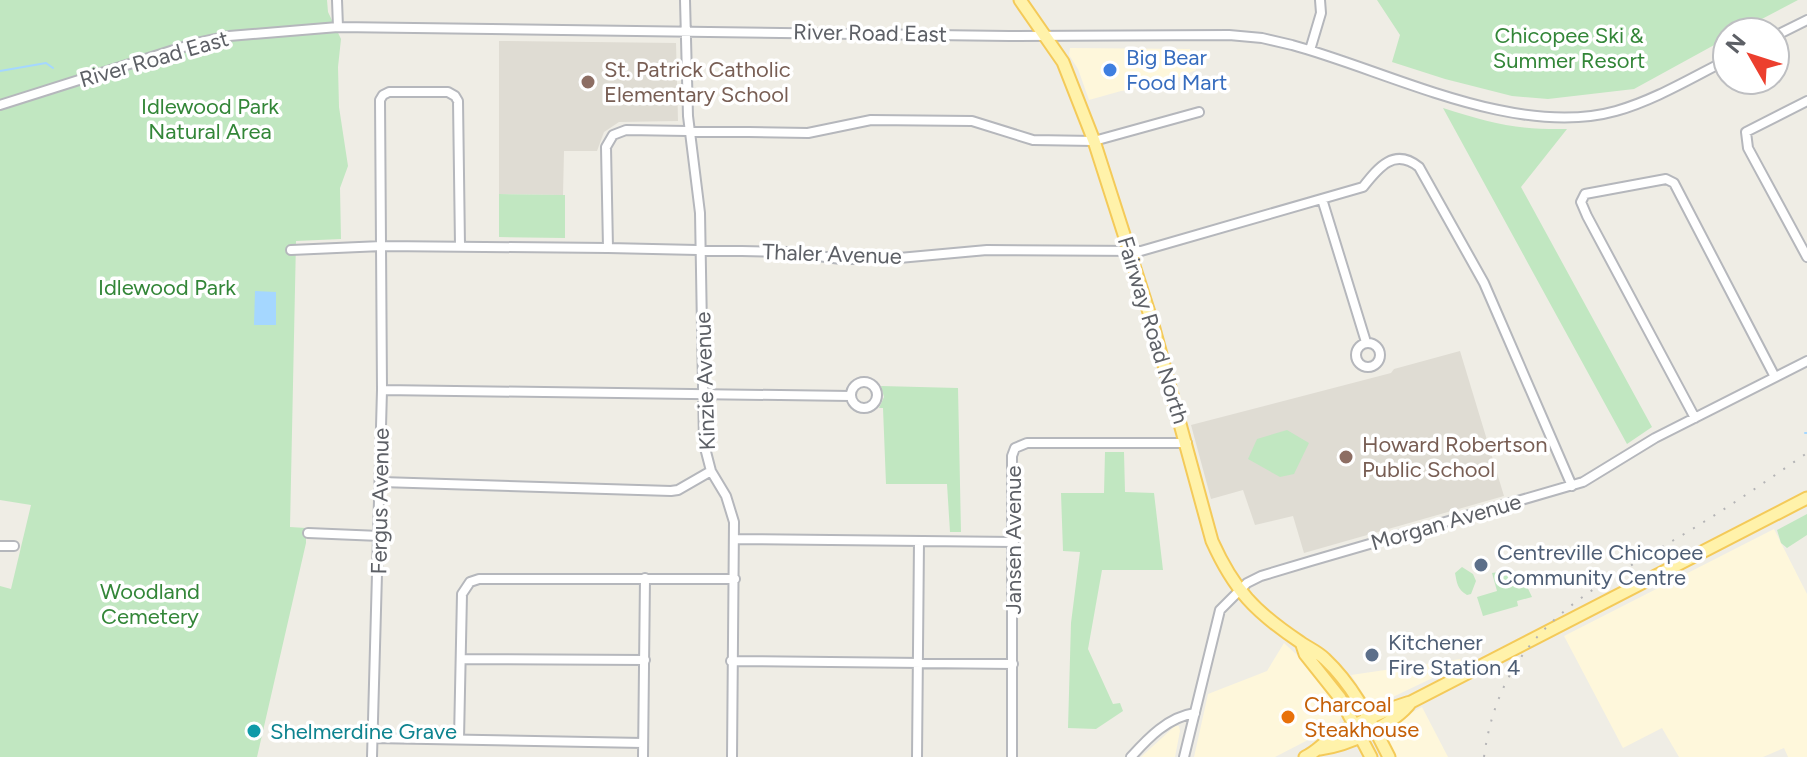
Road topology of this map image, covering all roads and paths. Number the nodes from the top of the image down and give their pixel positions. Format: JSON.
{"nodes":[{"id":1,"x":337,"y":0,"type":"edge"},
{"id":2,"x":685,"y":0,"type":"edge"},
{"id":3,"x":1020,"y":0,"type":"edge"},
{"id":4,"x":1320,"y":0,"type":"edge"},
{"id":5,"x":338,"y":27,"type":"junction"},
{"id":6,"x":686,"y":30,"type":"junction"},
{"id":7,"x":1044,"y":35,"type":"junction"},
{"id":8,"x":1310,"y":50,"type":"junction"},
{"id":9,"x":1711,"y":68,"type":"edge"},
{"id":10,"x":1807,"y":101,"type":"edge"},
{"id":11,"x":0,"y":105,"type":"edge"},
{"id":12,"x":1199,"y":112,"type":"dead end"},
{"id":13,"x":690,"y":132,"type":"junction"},
{"id":14,"x":1094,"y":141,"type":"junction"},
{"id":15,"x":1322,"y":199,"type":"junction"},
{"id":16,"x":382,"y":246,"type":"junction"},
{"id":17,"x":460,"y":246,"type":"junction"},
{"id":18,"x":608,"y":248,"type":"junction"},
{"id":19,"x":291,"y":250,"type":"dead end"},
{"id":20,"x":702,"y":250,"type":"junction"},
{"id":21,"x":1129,"y":251,"type":"junction"},
{"id":22,"x":1807,"y":257,"type":"edge"},
{"id":23,"x":1366,"y":342,"type":"dead end"},
{"id":24,"x":1807,"y":361,"type":"edge"},
{"id":25,"x":1775,"y":377,"type":"junction"},
{"id":26,"x":382,"y":390,"type":"junction"},
{"id":27,"x":705,"y":395,"type":"junction"},
{"id":28,"x":851,"y":396,"type":"dead end"},
{"id":29,"x":1695,"y":418,"type":"junction"},
{"id":30,"x":1187,"y":443,"type":"junction"},
{"id":31,"x":711,"y":471,"type":"junction"},
{"id":32,"x":381,"y":482,"type":"junction"},
{"id":33,"x":1572,"y":486,"type":"junction"},
{"id":34,"x":1807,"y":498,"type":"edge"},
{"id":35,"x":308,"y":533,"type":"dead end"},
{"id":36,"x":380,"y":536,"type":"junction"},
{"id":37,"x":736,"y":539,"type":"junction"},
{"id":38,"x":919,"y":541,"type":"junction"},
{"id":39,"x":1014,"y":542,"type":"junction"},
{"id":40,"x":0,"y":546,"type":"edge"},
{"id":41,"x":14,"y":546,"type":"dead end"},
{"id":42,"x":645,"y":578,"type":"junction"},
{"id":43,"x":735,"y":579,"type":"junction"},
{"id":44,"x":1238,"y":590,"type":"junction"},
{"id":45,"x":1302,"y":645,"type":"junction"},
{"id":46,"x":461,"y":659,"type":"junction"},
{"id":47,"x":645,"y":660,"type":"junction"},
{"id":48,"x":731,"y":661,"type":"junction"},
{"id":49,"x":917,"y":663,"type":"junction"},
{"id":50,"x":1013,"y":664,"type":"junction"},
{"id":51,"x":1195,"y":713,"type":"junction"},
{"id":52,"x":1372,"y":724,"type":"junction"},
{"id":53,"x":1358,"y":731,"type":"junction"},
{"id":54,"x":372,"y":738,"type":"junction"},
{"id":55,"x":459,"y":739,"type":"junction"},
{"id":56,"x":643,"y":743,"type":"junction"},
{"id":57,"x":372,"y":757,"type":"edge"},
{"id":58,"x":643,"y":757,"type":"edge"},
{"id":59,"x":732,"y":757,"type":"edge"},
{"id":60,"x":917,"y":757,"type":"edge"},
{"id":61,"x":1012,"y":757,"type":"edge"},
{"id":62,"x":1131,"y":757,"type":"edge"},
{"id":63,"x":1184,"y":757,"type":"edge"},
{"id":64,"x":1305,"y":757,"type":"edge"},
{"id":65,"x":1371,"y":757,"type":"edge"},
{"id":66,"x":1389,"y":757,"type":"edge"}],
"edges":[{"from":1,"to":5,"type":"street"},
{"from":2,"to":6,"type":"street","name":"Kinzie Avenue"},
{"from":3,"to":7,"type":"main road","name":"Fairway Road North"},
{"from":4,"to":8,"type":"street"},
{"from":5,"to":6,"type":"street","name":"River Road East"},
{"from":5,"to":11,"type":"street","name":"River Road East"},
{"from":6,"to":7,"type":"street","name":"River Road East"},
{"from":6,"to":13,"type":"street","name":"Kinzie Avenue"},
{"from":7,"to":8,"type":"street","name":"River Road East"},
{"from":7,"to":14,"type":"main road","name":"Fairway Road North"},
{"from":8,"to":9,"type":"street","name":"River Road East"},
{"from":10,"to":22,"type":"street"},
{"from":12,"to":14,"type":"street"},
{"from":13,"to":14,"type":"street"},
{"from":13,"to":18,"type":"street"},
{"from":13,"to":20,"type":"street","name":"Kinzie Avenue"},
{"from":14,"to":21,"type":"main road","name":"Fairway Road North"},
{"from":15,"to":21,"type":"street","name":"Thaler Avenue"},
{"from":15,"to":23,"type":"street"},
{"from":15,"to":33,"type":"street","name":"Thaler Avenue"},
{"from":16,"to":17,"type":"street","name":"Thaler Avenue"},
{"from":16,"to":17,"type":"street","name":"Fergus Avenue"},
{"from":16,"to":19,"type":"street","name":"Thaler Avenue"},
{"from":16,"to":26,"type":"street","name":"Fergus Avenue"},
{"from":17,"to":18,"type":"street","name":"Thaler Avenue"},
{"from":18,"to":20,"type":"street","name":"Thaler Avenue"},
{"from":20,"to":21,"type":"street","name":"Thaler Avenue"},
{"from":20,"to":27,"type":"street","name":"Kinzie Avenue"},
{"from":21,"to":30,"type":"main road","name":"Fairway Road North"},
{"from":24,"to":25,"type":"street","name":"Morgan Avenue"},
{"from":25,"to":29,"type":"street","name":"Morgan Avenue"},
{"from":25,"to":29,"type":"street"},
{"from":26,"to":27,"type":"street"},
{"from":26,"to":32,"type":"street","name":"Fergus Avenue"},
{"from":27,"to":28,"type":"street"},
{"from":27,"to":31,"type":"street","name":"Kinzie Avenue"},
{"from":29,"to":33,"type":"street","name":"Morgan Avenue"},
{"from":30,"to":39,"type":"street","name":"Jansen Avenue"},
{"from":30,"to":44,"type":"main road","name":"Fairway Road North"},
{"from":31,"to":32,"type":"street"},
{"from":31,"to":37,"type":"street","name":"Kinzie Avenue"},
{"from":32,"to":36,"type":"street","name":"Fergus Avenue"},
{"from":33,"to":44,"type":"street","name":"Morgan Avenue"},
{"from":34,"to":52,"type":"main road"},
{"from":35,"to":36,"type":"street"},
{"from":36,"to":54,"type":"street","name":"Fergus Avenue"},
{"from":37,"to":38,"type":"street"},
{"from":37,"to":43,"type":"street","name":"Kinzie Avenue"},
{"from":38,"to":39,"type":"street"},
{"from":38,"to":49,"type":"street"},
{"from":39,"to":50,"type":"street","name":"Jansen Avenue"},
{"from":40,"to":41,"type":"street"},
{"from":42,"to":43,"type":"street"},
{"from":42,"to":46,"type":"street"},
{"from":42,"to":47,"type":"street"},
{"from":43,"to":48,"type":"street","name":"Kinzie Avenue"},
{"from":44,"to":45,"type":"main road","name":"Fairway Road North"},
{"from":44,"to":51,"type":"street"},
{"from":45,"to":52,"type":"main road","name":"Fairway Road North"},
{"from":45,"to":53,"type":"main road","name":"Fairway Road North"},
{"from":46,"to":47,"type":"street"},
{"from":46,"to":55,"type":"street"},
{"from":47,"to":56,"type":"street"},
{"from":48,"to":49,"type":"street"},
{"from":48,"to":59,"type":"street","name":"Kinzie Avenue"},
{"from":49,"to":50,"type":"street"},
{"from":49,"to":60,"type":"street"},
{"from":50,"to":61,"type":"street","name":"Jansen Avenue"},
{"from":51,"to":62,"type":"street"},
{"from":51,"to":63,"type":"street"},
{"from":52,"to":53,"type":"main road"},
{"from":52,"to":66,"type":"main road","name":"Fairway Road North"},
{"from":53,"to":64,"type":"main road"},
{"from":53,"to":65,"type":"main road","name":"Fairway Road North"},
{"from":54,"to":55,"type":"street"},
{"from":54,"to":57,"type":"street","name":"Fergus Avenue"},
{"from":55,"to":56,"type":"street"},
{"from":56,"to":58,"type":"street"}]}
